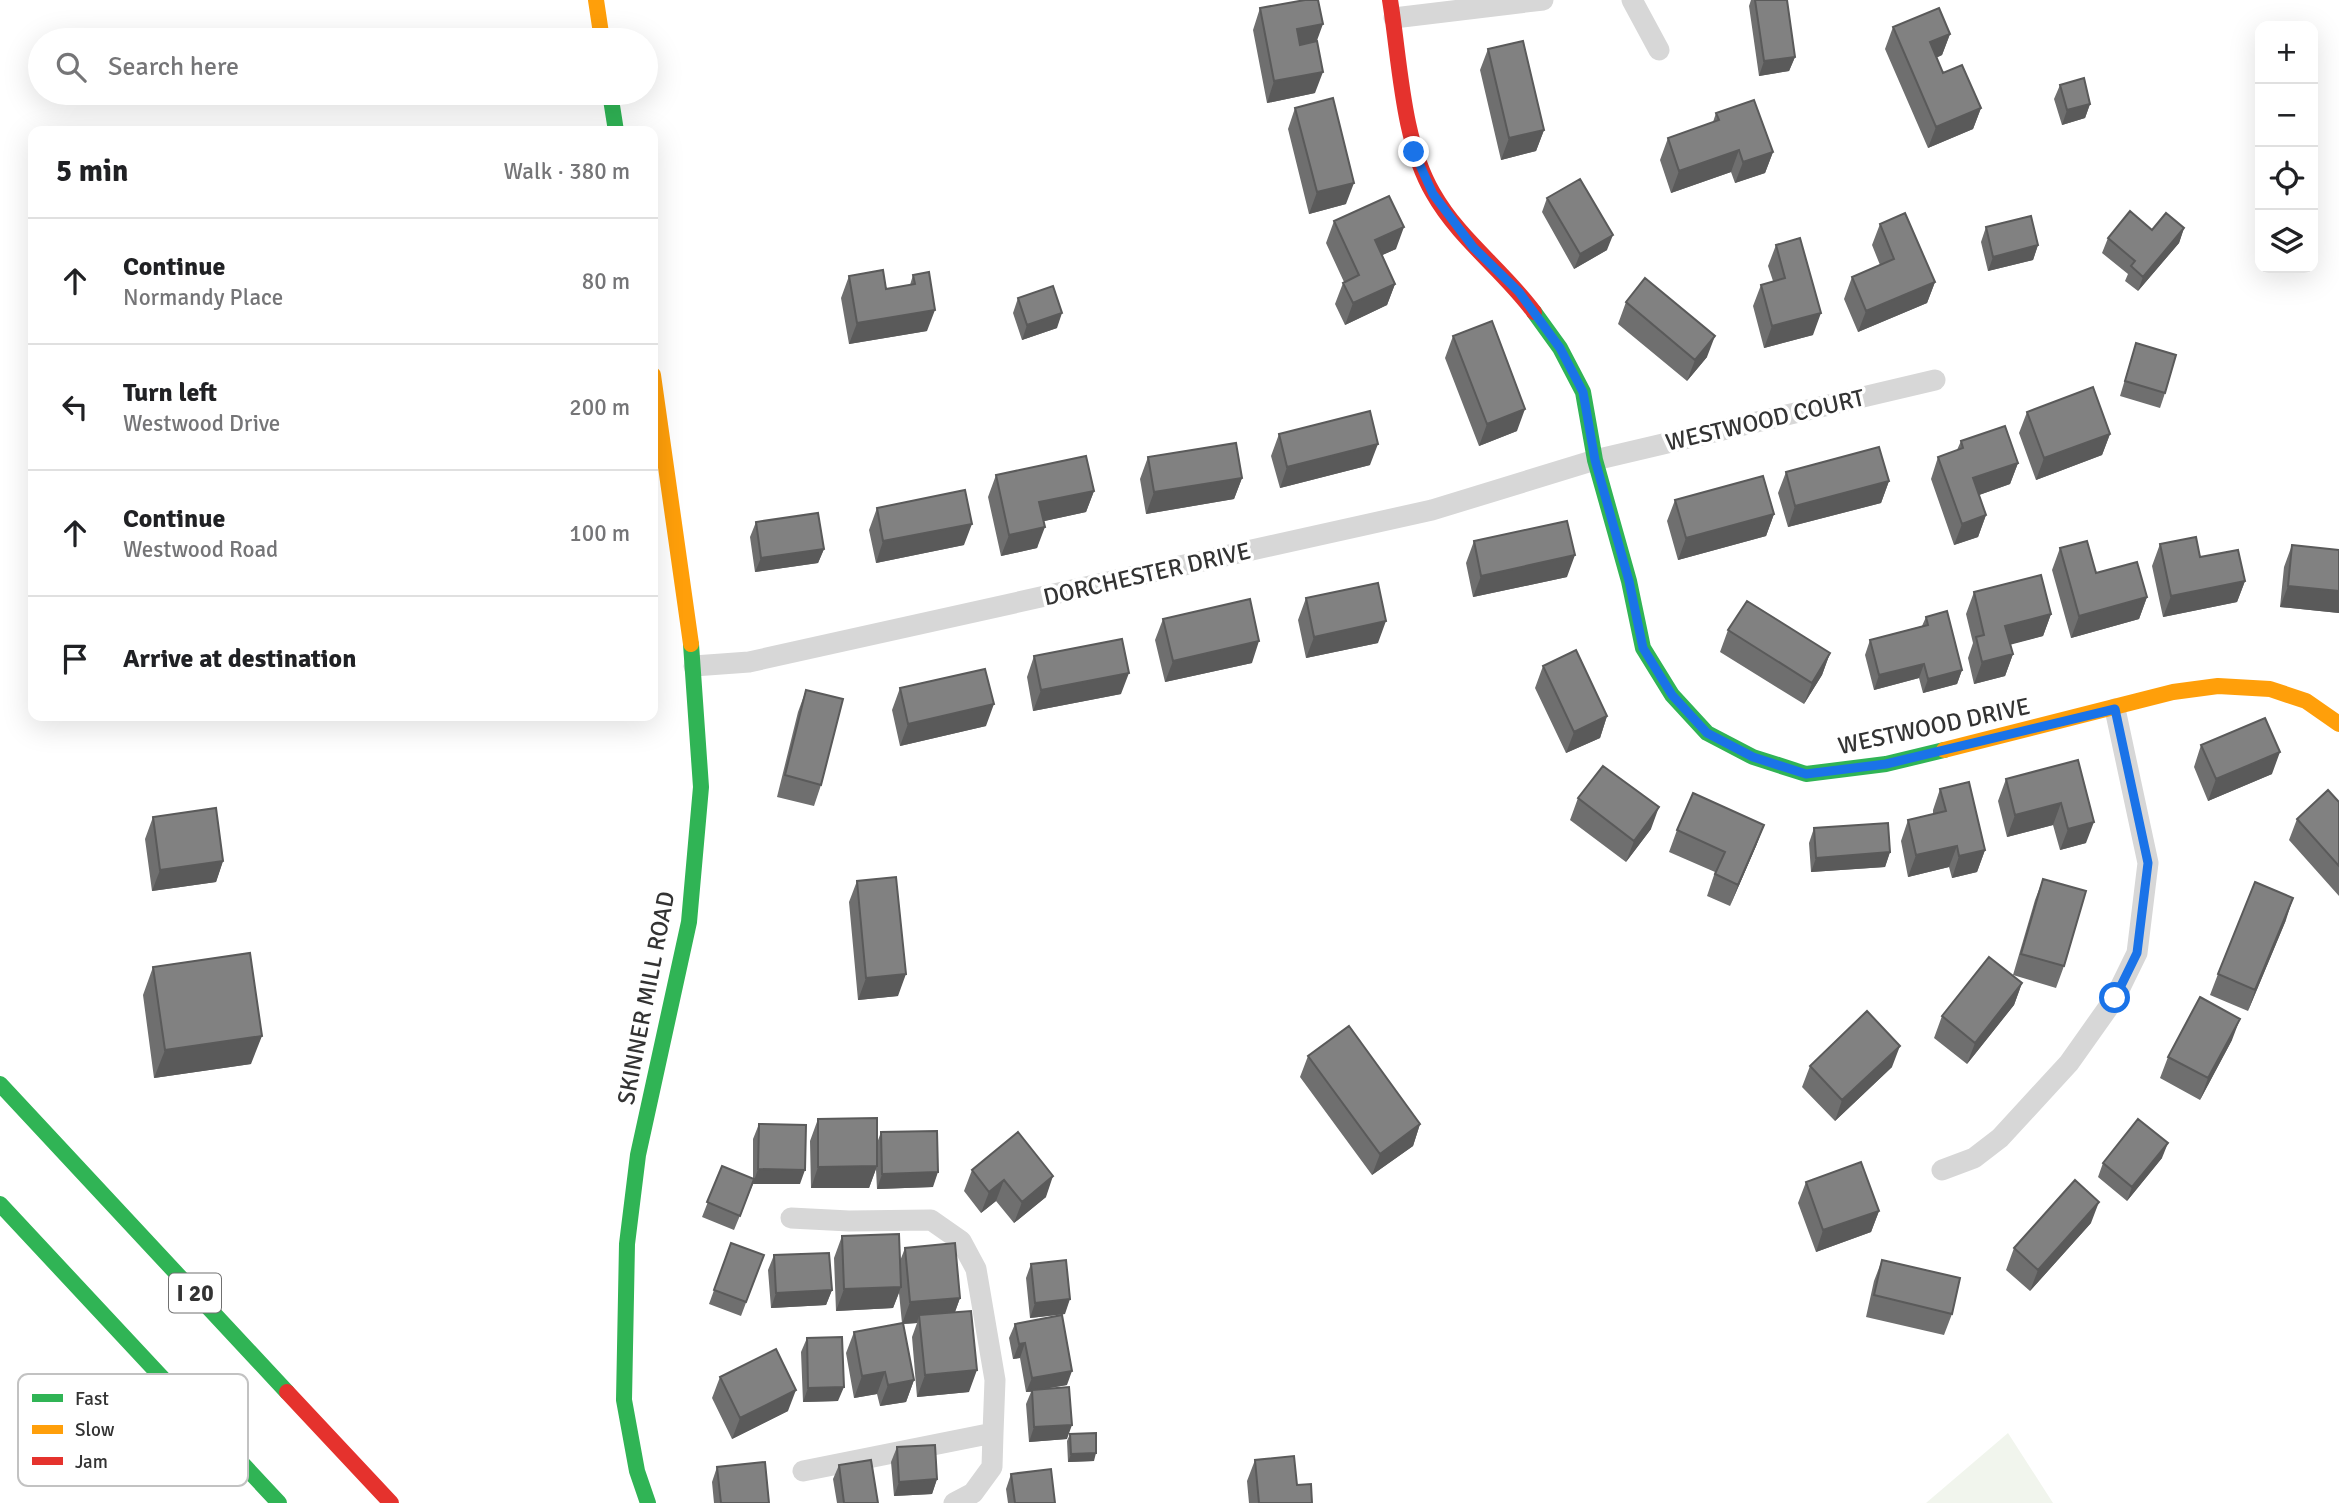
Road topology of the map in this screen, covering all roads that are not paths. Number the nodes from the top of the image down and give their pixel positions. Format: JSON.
{"nodes":[{"id":1,"x":596,"y":0,"type":"edge"},
{"id":2,"x":1542,"y":0,"type":"edge"},
{"id":3,"x":1632,"y":0,"type":"edge"},
{"id":4,"x":1392,"y":9,"type":"edge"},
{"id":5,"x":600,"y":28,"type":"edge"},
{"id":6,"x":1659,"y":50,"type":"dead end"},
{"id":7,"x":612,"y":105,"type":"edge"},
{"id":8,"x":615,"y":126,"type":"edge"},
{"id":9,"x":1935,"y":380,"type":"dead end"},
{"id":10,"x":658,"y":410,"type":"edge"},
{"id":11,"x":1595,"y":460,"type":"junction"},
{"id":12,"x":694,"y":666,"type":"junction"},
{"id":13,"x":2115,"y":709,"type":"junction"},
{"id":14,"x":2339,"y":724,"type":"edge"},
{"id":15,"x":0,"y":1084,"type":"edge"},
{"id":16,"x":1942,"y":1170,"type":"dead end"},
{"id":17,"x":0,"y":1204,"type":"edge"},
{"id":18,"x":791,"y":1218,"type":"dead end"},
{"id":19,"x":159,"y":1374,"type":"edge"},
{"id":20,"x":993,"y":1433,"type":"junction"},
{"id":21,"x":248,"y":1470,"type":"edge"},
{"id":22,"x":803,"y":1471,"type":"dead end"},
{"id":23,"x":279,"y":1503,"type":"edge"},
{"id":24,"x":391,"y":1503,"type":"edge"},
{"id":25,"x":648,"y":1503,"type":"edge"},
{"id":26,"x":954,"y":1503,"type":"edge"}],
"edges":[{"from":1,"to":5,"type":"main road"},
{"from":2,"to":4,"type":"street"},
{"from":3,"to":6,"type":"street"},
{"from":4,"to":11,"type":"main road","name":"WESTWOOD DRIVE"},
{"from":7,"to":8,"type":"main road"},
{"from":9,"to":11,"type":"street","name":"WESTWOOD COURT"},
{"from":10,"to":12,"type":"main road","name":"SKINNER MILL ROAD"},
{"from":11,"to":12,"type":"street","name":"DORCHESTER DRIVE"},
{"from":11,"to":13,"type":"main road","name":"WESTWOOD DRIVE"},
{"from":12,"to":25,"type":"main road","name":"SKINNER MILL ROAD"},
{"from":13,"to":14,"type":"main road","name":"WESTWOOD DRIVE"},
{"from":13,"to":16,"type":"street"},
{"from":15,"to":24,"type":"main road","number":"I 20"},
{"from":17,"to":19,"type":"main road"},
{"from":18,"to":20,"type":"street"},
{"from":20,"to":22,"type":"street"},
{"from":20,"to":26,"type":"street"},
{"from":21,"to":23,"type":"main road"}]}
